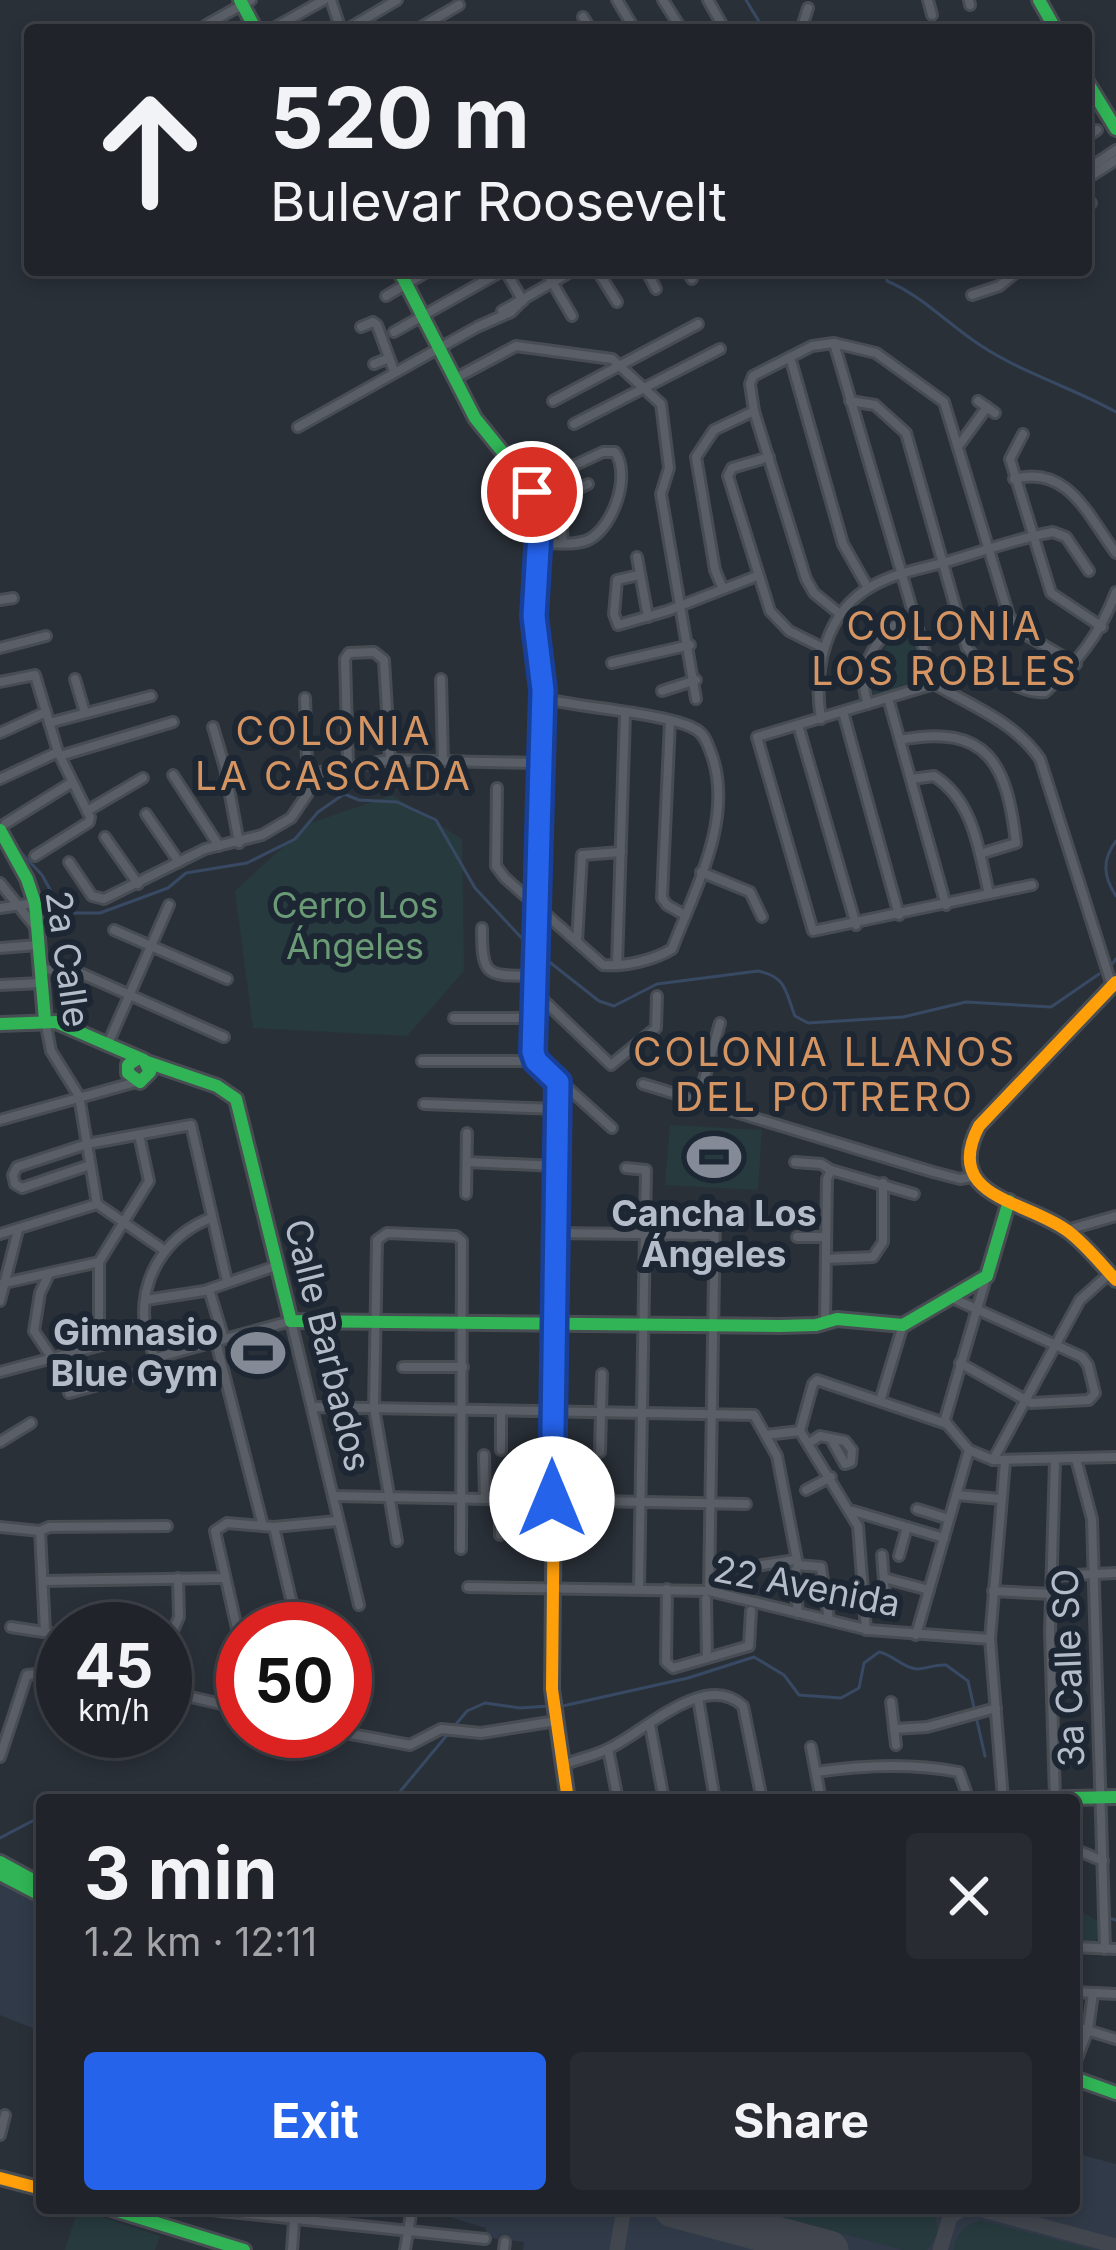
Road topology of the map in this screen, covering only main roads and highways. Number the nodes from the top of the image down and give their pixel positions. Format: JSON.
{"nodes":[{"id":1,"x":1092,"y":87,"type":"edge"},
{"id":2,"x":1111,"y":111,"type":"edge"},
{"id":3,"x":1116,"y":129,"type":"edge"},
{"id":4,"x":402,"y":276,"type":"edge"},
{"id":5,"x":3,"y":827,"type":"edge"},
{"id":6,"x":1114,"y":984,"type":"edge"},
{"id":7,"x":45,"y":1020,"type":"junction"},
{"id":8,"x":0,"y":1024,"type":"edge"},
{"id":9,"x":1009,"y":1201,"type":"junction"},
{"id":10,"x":1113,"y":1276,"type":"edge"},
{"id":11,"x":553,"y":1323,"type":"junction"},
{"id":12,"x":568,"y":1794,"type":"edge"},
{"id":13,"x":1080,"y":1797,"type":"edge"},
{"id":14,"x":1116,"y":1797,"type":"edge"},
{"id":15,"x":0,"y":1862,"type":"edge"},
{"id":16,"x":0,"y":1874,"type":"edge"},
{"id":17,"x":36,"y":1882,"type":"edge"},
{"id":18,"x":36,"y":1893,"type":"edge"},
{"id":19,"x":1080,"y":2074,"type":"edge"},
{"id":20,"x":1116,"y":2089,"type":"edge"},
{"id":21,"x":0,"y":2178,"type":"edge"},
{"id":22,"x":36,"y":2187,"type":"edge"},
{"id":23,"x":129,"y":2214,"type":"edge"},
{"id":24,"x":244,"y":2250,"type":"edge"}],
"edges":[{"from":1,"to":2,"type":"main road"},
{"from":2,"to":3,"type":"main road"},
{"from":4,"to":11,"type":"main road"},
{"from":5,"to":7,"type":"main road","name":"2a Calle"},
{"from":6,"to":9,"type":"main road"},
{"from":7,"to":8,"type":"main road"},
{"from":7,"to":11,"type":"main road","name":"Calle Barbados"},
{"from":9,"to":10,"type":"main road"},
{"from":9,"to":11,"type":"main road"},
{"from":11,"to":12,"type":"main road"},
{"from":13,"to":14,"type":"main road"},
{"from":15,"to":17,"type":"main road"},
{"from":16,"to":18,"type":"main road"},
{"from":19,"to":20,"type":"main road"},
{"from":21,"to":22,"type":"main road"},
{"from":23,"to":24,"type":"main road"}]}
